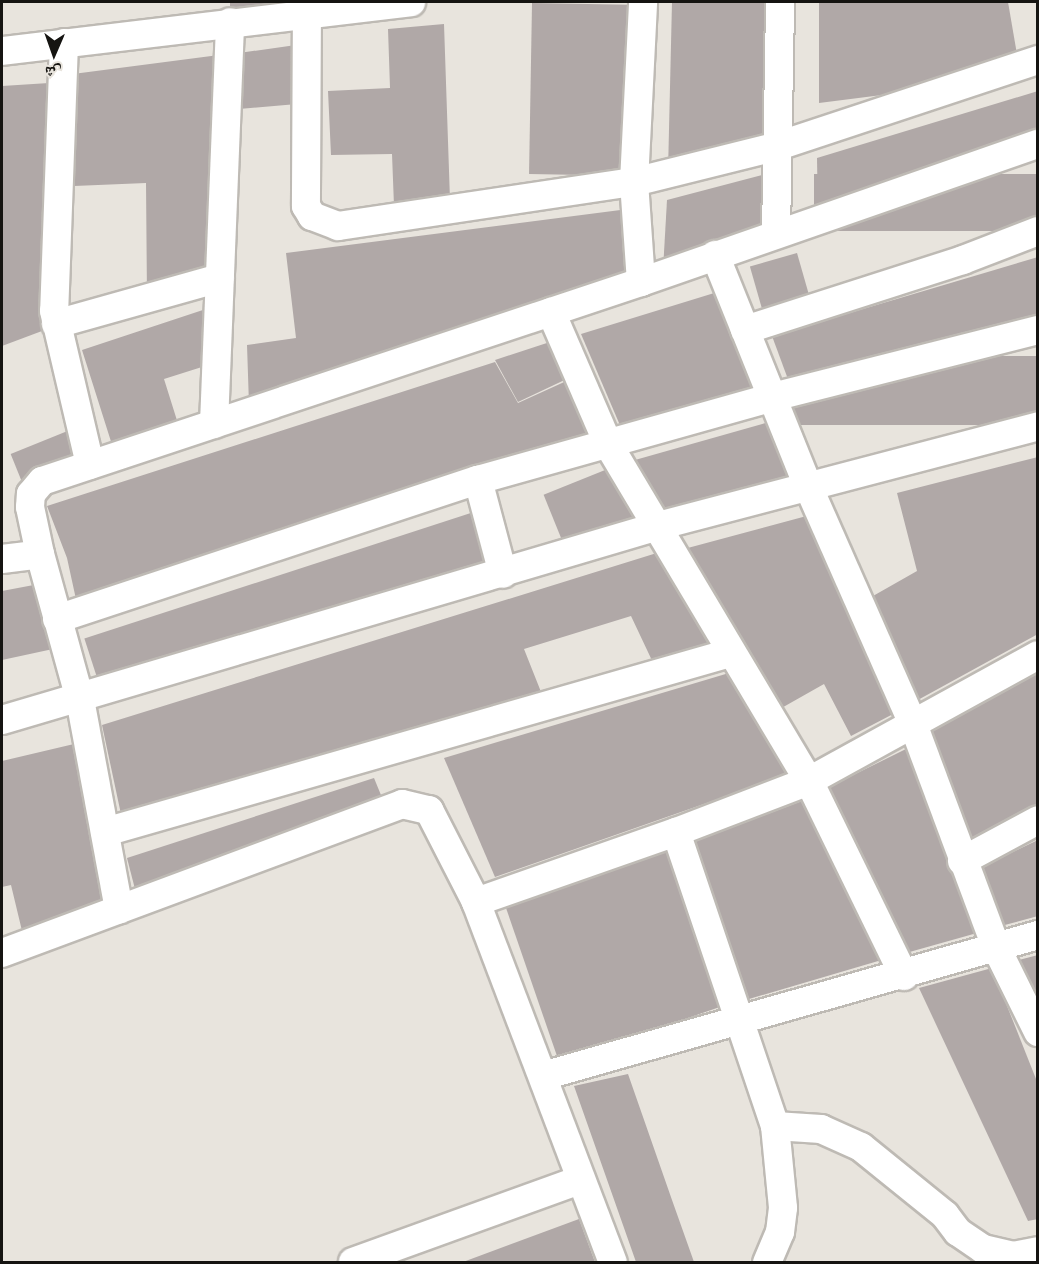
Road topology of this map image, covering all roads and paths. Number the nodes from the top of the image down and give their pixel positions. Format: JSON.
{"nodes":[{"id":1,"x":411,"y":2,"type":"edge"},
{"id":2,"x":643,"y":2,"type":"edge"},
{"id":3,"x":780,"y":2,"type":"edge"},
{"id":4,"x":307,"y":7,"type":"edge"},
{"id":5,"x":230,"y":22,"type":"junction"},
{"id":6,"x":64,"y":43,"type":"junction"},
{"id":7,"x":2,"y":51,"type":"edge"},
{"id":8,"x":1038,"y":60,"type":"edge"},
{"id":9,"x":1038,"y":144,"type":"edge"},
{"id":10,"x":778,"y":146,"type":"junction"},
{"id":11,"x":634,"y":182,"type":"junction"},
{"id":12,"x":1038,"y":231,"type":"edge"},
{"id":13,"x":776,"y":234,"type":"junction"},
{"id":14,"x":715,"y":255,"type":"junction"},
{"id":15,"x":220,"y":278,"type":"junction"},
{"id":16,"x":641,"y":282,"type":"junction"},
{"id":17,"x":551,"y":312,"type":"junction"},
{"id":18,"x":56,"y":324,"type":"junction"},
{"id":19,"x":746,"y":330,"type":"junction"},
{"id":20,"x":1038,"y":330,"type":"edge"},
{"id":21,"x":773,"y":397,"type":"junction"},
{"id":22,"x":214,"y":424,"type":"junction"},
{"id":23,"x":1038,"y":426,"type":"edge"},
{"id":24,"x":608,"y":444,"type":"junction"},
{"id":25,"x":90,"y":465,"type":"junction"},
{"id":26,"x":478,"y":480,"type":"junction"},
{"id":27,"x":808,"y":486,"type":"junction"},
{"id":28,"x":658,"y":526,"type":"junction"},
{"id":29,"x":40,"y":554,"type":"junction"},
{"id":30,"x":2,"y":560,"type":"edge"},
{"id":31,"x":503,"y":574,"type":"junction"},
{"id":32,"x":57,"y":619,"type":"junction"},
{"id":33,"x":729,"y":653,"type":"junction"},
{"id":34,"x":1038,"y":655,"type":"edge"},
{"id":35,"x":80,"y":699,"type":"junction"},
{"id":36,"x":2,"y":720,"type":"edge"},
{"id":37,"x":913,"y":724,"type":"junction"},
{"id":38,"x":809,"y":781,"type":"junction"},
{"id":39,"x":1038,"y":820,"type":"edge"},
{"id":40,"x":105,"y":832,"type":"junction"},
{"id":41,"x":676,"y":832,"type":"junction"},
{"id":42,"x":962,"y":861,"type":"junction"},
{"id":43,"x":476,"y":902,"type":"junction"},
{"id":44,"x":120,"y":909,"type":"junction"},
{"id":45,"x":1038,"y":935,"type":"edge"},
{"id":46,"x":996,"y":947,"type":"junction"},
{"id":47,"x":2,"y":953,"type":"edge"},
{"id":48,"x":904,"y":976,"type":"junction"},
{"id":49,"x":742,"y":1020,"type":"junction"},
{"id":50,"x":1038,"y":1032,"type":"edge"},
{"id":51,"x":543,"y":1076,"type":"junction"},
{"id":52,"x":775,"y":1126,"type":"junction"},
{"id":53,"x":579,"y":1180,"type":"junction"},
{"id":54,"x":1038,"y":1251,"type":"edge"},
{"id":55,"x":353,"y":1263,"type":"edge"},
{"id":56,"x":613,"y":1263,"type":"edge"},
{"id":57,"x":767,"y":1263,"type":"edge"}],
"edges":[{"from":1,"to":4,"type":"street"},
{"from":2,"to":11,"type":"street"},
{"from":3,"to":10,"type":"street"},
{"from":4,"to":5,"type":"street"},
{"from":4,"to":11,"type":"street"},
{"from":5,"to":6,"type":"street"},
{"from":5,"to":15,"type":"street"},
{"from":6,"to":7,"type":"street"},
{"from":6,"to":18,"type":"street"},
{"from":8,"to":10,"type":"street"},
{"from":9,"to":13,"type":"street"},
{"from":10,"to":11,"type":"street"},
{"from":10,"to":13,"type":"street"},
{"from":11,"to":16,"type":"street"},
{"from":12,"to":19,"type":"street"},
{"from":13,"to":14,"type":"street"},
{"from":14,"to":16,"type":"street"},
{"from":14,"to":19,"type":"street"},
{"from":15,"to":18,"type":"street"},
{"from":15,"to":22,"type":"street"},
{"from":16,"to":17,"type":"street"},
{"from":17,"to":22,"type":"street"},
{"from":17,"to":24,"type":"street"},
{"from":18,"to":25,"type":"street"},
{"from":19,"to":21,"type":"street"},
{"from":20,"to":21,"type":"street"},
{"from":21,"to":24,"type":"street"},
{"from":21,"to":27,"type":"street"},
{"from":22,"to":25,"type":"street"},
{"from":23,"to":27,"type":"street"},
{"from":24,"to":26,"type":"street"},
{"from":24,"to":28,"type":"street"},
{"from":25,"to":29,"type":"street"},
{"from":26,"to":31,"type":"street"},
{"from":26,"to":32,"type":"street"},
{"from":27,"to":28,"type":"street"},
{"from":27,"to":37,"type":"street"},
{"from":28,"to":31,"type":"street"},
{"from":28,"to":33,"type":"street"},
{"from":29,"to":30,"type":"street"},
{"from":29,"to":32,"type":"street"},
{"from":31,"to":35,"type":"street"},
{"from":32,"to":35,"type":"street"},
{"from":33,"to":38,"type":"street"},
{"from":33,"to":40,"type":"street"},
{"from":34,"to":37,"type":"street"},
{"from":35,"to":36,"type":"street"},
{"from":35,"to":40,"type":"street"},
{"from":37,"to":38,"type":"street"},
{"from":37,"to":42,"type":"street"},
{"from":38,"to":41,"type":"street"},
{"from":38,"to":48,"type":"street"},
{"from":39,"to":42,"type":"street"},
{"from":40,"to":44,"type":"street"},
{"from":41,"to":43,"type":"street"},
{"from":41,"to":49,"type":"street"},
{"from":42,"to":46,"type":"street"},
{"from":43,"to":44,"type":"street"},
{"from":43,"to":51,"type":"street"},
{"from":44,"to":47,"type":"street"},
{"from":45,"to":46,"type":"street"},
{"from":46,"to":48,"type":"street"},
{"from":46,"to":50,"type":"street"},
{"from":48,"to":49,"type":"street"},
{"from":49,"to":51,"type":"street"},
{"from":49,"to":52,"type":"street"},
{"from":51,"to":53,"type":"street"},
{"from":52,"to":54,"type":"street"},
{"from":52,"to":57,"type":"street"},
{"from":53,"to":55,"type":"street"},
{"from":53,"to":56,"type":"street"}]}
